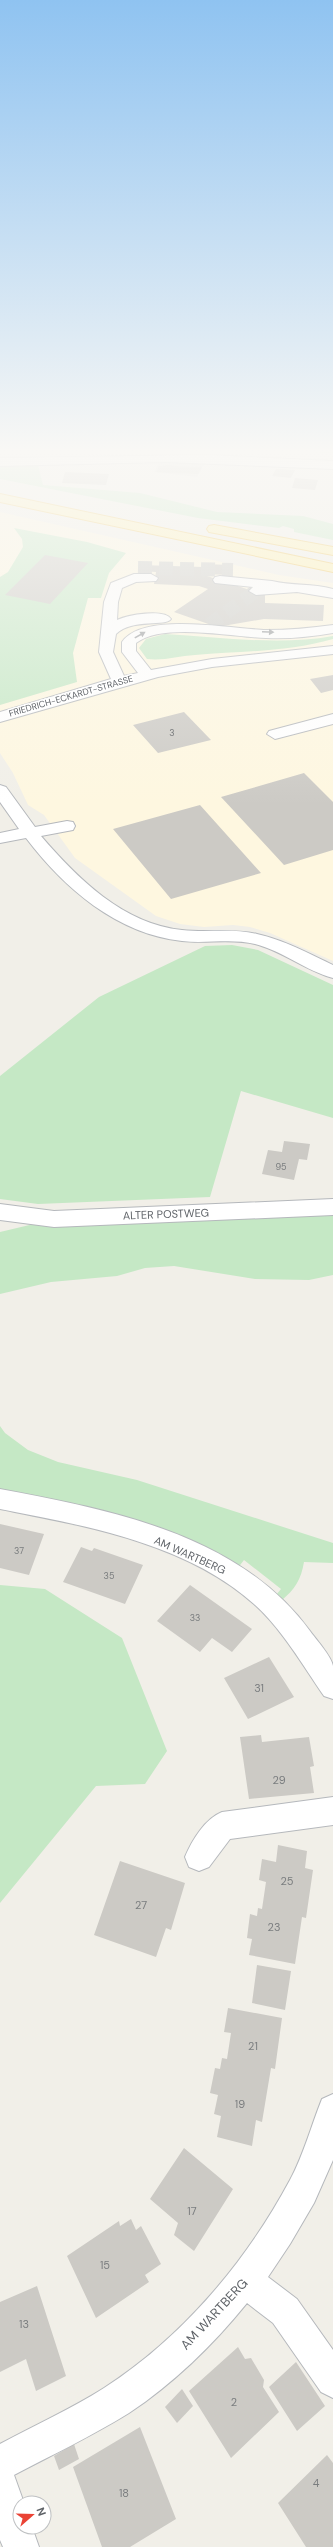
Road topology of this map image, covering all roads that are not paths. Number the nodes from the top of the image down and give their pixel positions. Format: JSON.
{"nodes":[{"id":1,"x":138,"y":568,"type":"tunnel mouth"},
{"id":2,"x":233,"y":570,"type":"tunnel mouth"},
{"id":3,"x":151,"y":578,"type":"tunnel mouth"},
{"id":4,"x":220,"y":580,"type":"tunnel mouth"},
{"id":5,"x":116,"y":586,"type":"junction"},
{"id":6,"x":291,"y":587,"type":"junction"},
{"id":7,"x":256,"y":591,"type":"tunnel mouth"},
{"id":8,"x":333,"y":594,"type":"edge"},
{"id":9,"x":209,"y":625,"type":"tunnel mouth"},
{"id":10,"x":333,"y":629,"type":"edge"},
{"id":11,"x":109,"y":635,"type":"junction"},
{"id":12,"x":333,"y":650,"type":"edge"},
{"id":13,"x":148,"y":675,"type":"junction"},
{"id":14,"x":119,"y":681,"type":"junction"},
{"id":15,"x":0,"y":717,"type":"edge"},
{"id":16,"x":333,"y":719,"type":"edge"},
{"id":17,"x":275,"y":734,"type":"dead end"},
{"id":18,"x":0,"y":790,"type":"edge"},
{"id":19,"x":67,"y":826,"type":"dead end"},
{"id":20,"x":29,"y":834,"type":"junction"},
{"id":21,"x":0,"y":838,"type":"edge"},
{"id":22,"x":333,"y":972,"type":"edge"},
{"id":23,"x":333,"y":1207,"type":"edge"},
{"id":24,"x":0,"y":1212,"type":"edge"},
{"id":25,"x":33,"y":1216,"type":"junction"},
{"id":26,"x":0,"y":1226,"type":"edge"},
{"id":27,"x":0,"y":1499,"type":"edge"},
{"id":28,"x":333,"y":1687,"type":"edge"},
{"id":29,"x":333,"y":1811,"type":"edge"},
{"id":30,"x":199,"y":1857,"type":"dead end"},
{"id":31,"x":333,"y":2110,"type":"edge"},
{"id":32,"x":246,"y":2281,"type":"junction"},
{"id":33,"x":333,"y":2380,"type":"edge"},
{"id":34,"x":0,"y":2462,"type":"edge"},
{"id":35,"x":0,"y":2486,"type":"edge"},
{"id":36,"x":21,"y":2547,"type":"edge"}],
"edges":[{"from":1,"to":5,"type":"street"},
{"from":2,"to":6,"type":"street"},
{"from":3,"to":5,"type":"street"},
{"from":4,"to":6,"type":"street"},
{"from":5,"to":11,"type":"street"},
{"from":6,"to":7,"type":"street"},
{"from":6,"to":8,"type":"street"},
{"from":9,"to":11,"type":"street"},
{"from":13,"to":10,"type":"street","one_way":true},
{"from":11,"to":14,"type":"street"},
{"from":12,"to":13,"type":"street","name":"FRIEDRICH-ECKARDT-STRASSE"},
{"from":13,"to":14,"type":"street","name":"FRIEDRICH-ECKARDT-STRASSE"},
{"from":14,"to":15,"type":"street","name":"FRIEDRICH-ECKARDT-STRASSE"},
{"from":16,"to":17,"type":"street"},
{"from":18,"to":20,"type":"street"},
{"from":19,"to":20,"type":"street"},
{"from":20,"to":21,"type":"street"},
{"from":20,"to":22,"type":"street"},
{"from":23,"to":25,"type":"street","name":"ALTER POSTWEG"},
{"from":24,"to":25,"type":"street","name":"ALTER POSTWEG"},
{"from":25,"to":26,"type":"street"},
{"from":27,"to":28,"type":"street","name":"AM WARTBERG"},
{"from":29,"to":30,"type":"street"},
{"from":31,"to":32,"type":"street","name":"AM WARTBERG"},
{"from":32,"to":33,"type":"street"},
{"from":32,"to":34,"type":"street","name":"AM WARTBERG"},
{"from":35,"to":36,"type":"street"}]}
